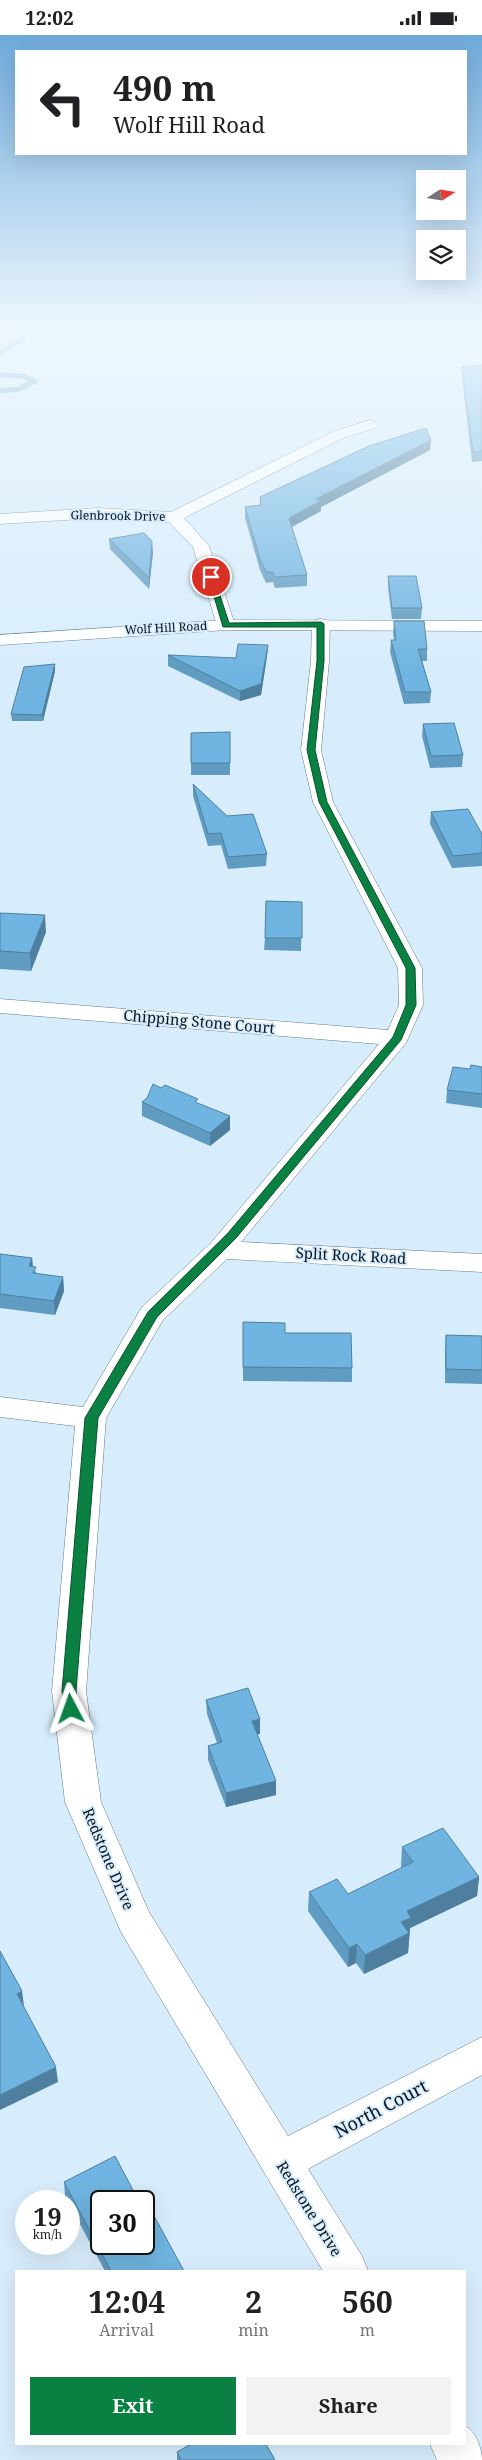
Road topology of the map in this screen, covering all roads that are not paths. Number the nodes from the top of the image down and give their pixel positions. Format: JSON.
{"nodes":[{"id":1,"x":326,"y":441,"type":"edge"},
{"id":2,"x":174,"y":517,"type":"junction"},
{"id":3,"x":0,"y":519,"type":"edge"},
{"id":4,"x":321,"y":624,"type":"junction"},
{"id":5,"x":226,"y":625,"type":"junction"},
{"id":6,"x":482,"y":626,"type":"edge"},
{"id":7,"x":0,"y":640,"type":"edge"},
{"id":8,"x":0,"y":1006,"type":"edge"},
{"id":9,"x":397,"y":1038,"type":"junction"},
{"id":10,"x":220,"y":1249,"type":"junction"},
{"id":11,"x":482,"y":1263,"type":"edge"},
{"id":12,"x":0,"y":1407,"type":"edge"},
{"id":13,"x":91,"y":1418,"type":"junction"},
{"id":14,"x":482,"y":2055,"type":"edge"},
{"id":15,"x":280,"y":2162,"type":"junction"},
{"id":16,"x":346,"y":2270,"type":"edge"},
{"id":17,"x":453,"y":2445,"type":"edge"},
{"id":18,"x":462,"y":2460,"type":"edge"}],
"edges":[{"from":1,"to":2,"type":"street"},
{"from":2,"to":3,"type":"street","name":"Glenbrook Drive"},
{"from":2,"to":5,"type":"street","name":"Glenbrook Drive"},
{"from":4,"to":5,"type":"street","name":"Wolf Hill Road"},
{"from":4,"to":6,"type":"street","name":"Wolf Hill Road"},
{"from":4,"to":9,"type":"street","name":"Redstone Drive"},
{"from":5,"to":7,"type":"street","name":"Wolf Hill Road"},
{"from":8,"to":9,"type":"street","name":"Chipping Stone Court"},
{"from":9,"to":10,"type":"street","name":"Redstone Drive"},
{"from":10,"to":11,"type":"street","name":"Split Rock Road"},
{"from":10,"to":13,"type":"street","name":"Redstone Drive"},
{"from":12,"to":13,"type":"street"},
{"from":13,"to":15,"type":"street","name":"Redstone Drive"},
{"from":14,"to":15,"type":"street","name":"North Court"},
{"from":15,"to":16,"type":"street","name":"Redstone Drive"},
{"from":17,"to":18,"type":"street"}]}
